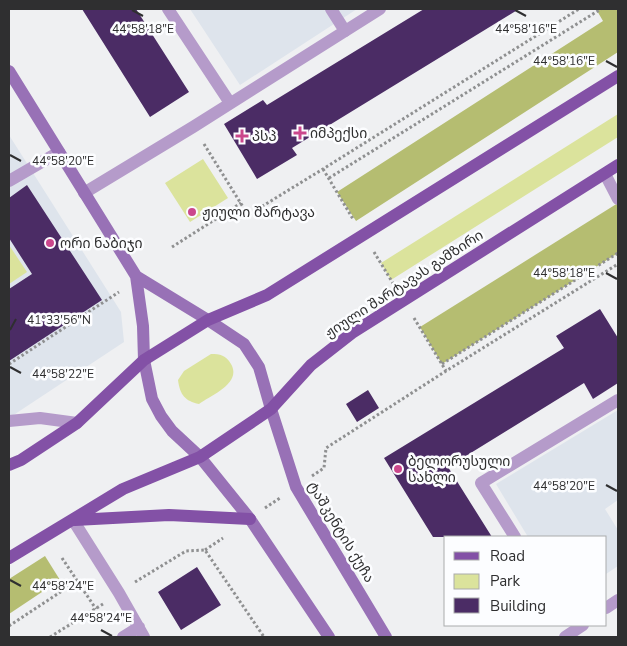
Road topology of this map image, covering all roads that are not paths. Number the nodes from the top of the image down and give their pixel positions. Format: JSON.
{"nodes":[{"id":1,"x":168,"y":9,"type":"edge"},
{"id":2,"x":331,"y":9,"type":"edge"},
{"id":3,"x":380,"y":9,"type":"edge"},
{"id":4,"x":345,"y":32,"type":"junction"},
{"id":5,"x":9,"y":72,"type":"edge"},
{"id":6,"x":618,"y":76,"type":"edge"},
{"id":7,"x":230,"y":103,"type":"junction"},
{"id":8,"x":59,"y":152,"type":"junction"},
{"id":9,"x":618,"y":165,"type":"edge"},
{"id":10,"x":605,"y":174,"type":"junction"},
{"id":11,"x":9,"y":181,"type":"edge"},
{"id":12,"x":84,"y":193,"type":"junction"},
{"id":13,"x":618,"y":199,"type":"edge"},
{"id":14,"x":136,"y":276,"type":"junction"},
{"id":15,"x":208,"y":320,"type":"junction"},
{"id":16,"x":144,"y":360,"type":"junction"},
{"id":17,"x":618,"y":400,"type":"edge"},
{"id":18,"x":271,"y":409,"type":"junction"},
{"id":19,"x":9,"y":421,"type":"edge"},
{"id":20,"x":78,"y":423,"type":"junction"},
{"id":21,"x":200,"y":457,"type":"junction"},
{"id":22,"x":9,"y":465,"type":"edge"},
{"id":23,"x":250,"y":518,"type":"junction"},
{"id":24,"x":72,"y":520,"type":"junction"},
{"id":25,"x":514,"y":536,"type":"edge"},
{"id":26,"x":9,"y":558,"type":"edge"},
{"id":27,"x":618,"y":600,"type":"edge"},
{"id":28,"x":607,"y":607,"type":"edge"},
{"id":29,"x":141,"y":632,"type":"edge"},
{"id":30,"x":123,"y":637,"type":"edge"},
{"id":31,"x":329,"y":637,"type":"edge"},
{"id":32,"x":386,"y":637,"type":"edge"}],
"edges":[{"from":1,"to":7,"type":"street"},
{"from":2,"to":4,"type":"street"},
{"from":3,"to":4,"type":"street"},
{"from":4,"to":7,"type":"street"},
{"from":5,"to":8,"type":"main road"},
{"from":6,"to":15,"type":"main road"},
{"from":7,"to":12,"type":"street"},
{"from":8,"to":11,"type":"street"},
{"from":8,"to":12,"type":"main road"},
{"from":9,"to":10,"type":"main road","name":"ჟიული შარტავას გამზირი"},
{"from":10,"to":13,"type":"street"},
{"from":10,"to":18,"type":"main road","name":"ჟიული შარტავას გამზირი"},
{"from":12,"to":14,"type":"main road"},
{"from":14,"to":15,"type":"main road"},
{"from":14,"to":16,"type":"main road"},
{"from":15,"to":16,"type":"main road"},
{"from":15,"to":18,"type":"main road"},
{"from":16,"to":20,"type":"main road"},
{"from":16,"to":21,"type":"main road"},
{"from":17,"to":25,"type":"street"},
{"from":18,"to":21,"type":"main road","name":"ჟიული შარტავას გამზირი"},
{"from":18,"to":32,"type":"main road","name":"ტაშკენტის ქუჩა"},
{"from":19,"to":20,"type":"street"},
{"from":20,"to":22,"type":"main road"},
{"from":21,"to":23,"type":"main road"},
{"from":21,"to":24,"type":"main road","name":"ჟიული შარტავას გამზირი"},
{"from":23,"to":24,"type":"main road"},
{"from":23,"to":31,"type":"main road"},
{"from":24,"to":26,"type":"main road","name":"ჟიული შარტავას გამზირი"},
{"from":24,"to":29,"type":"street"},
{"from":27,"to":28,"type":"street"},
{"from":29,"to":30,"type":"street"}]}
